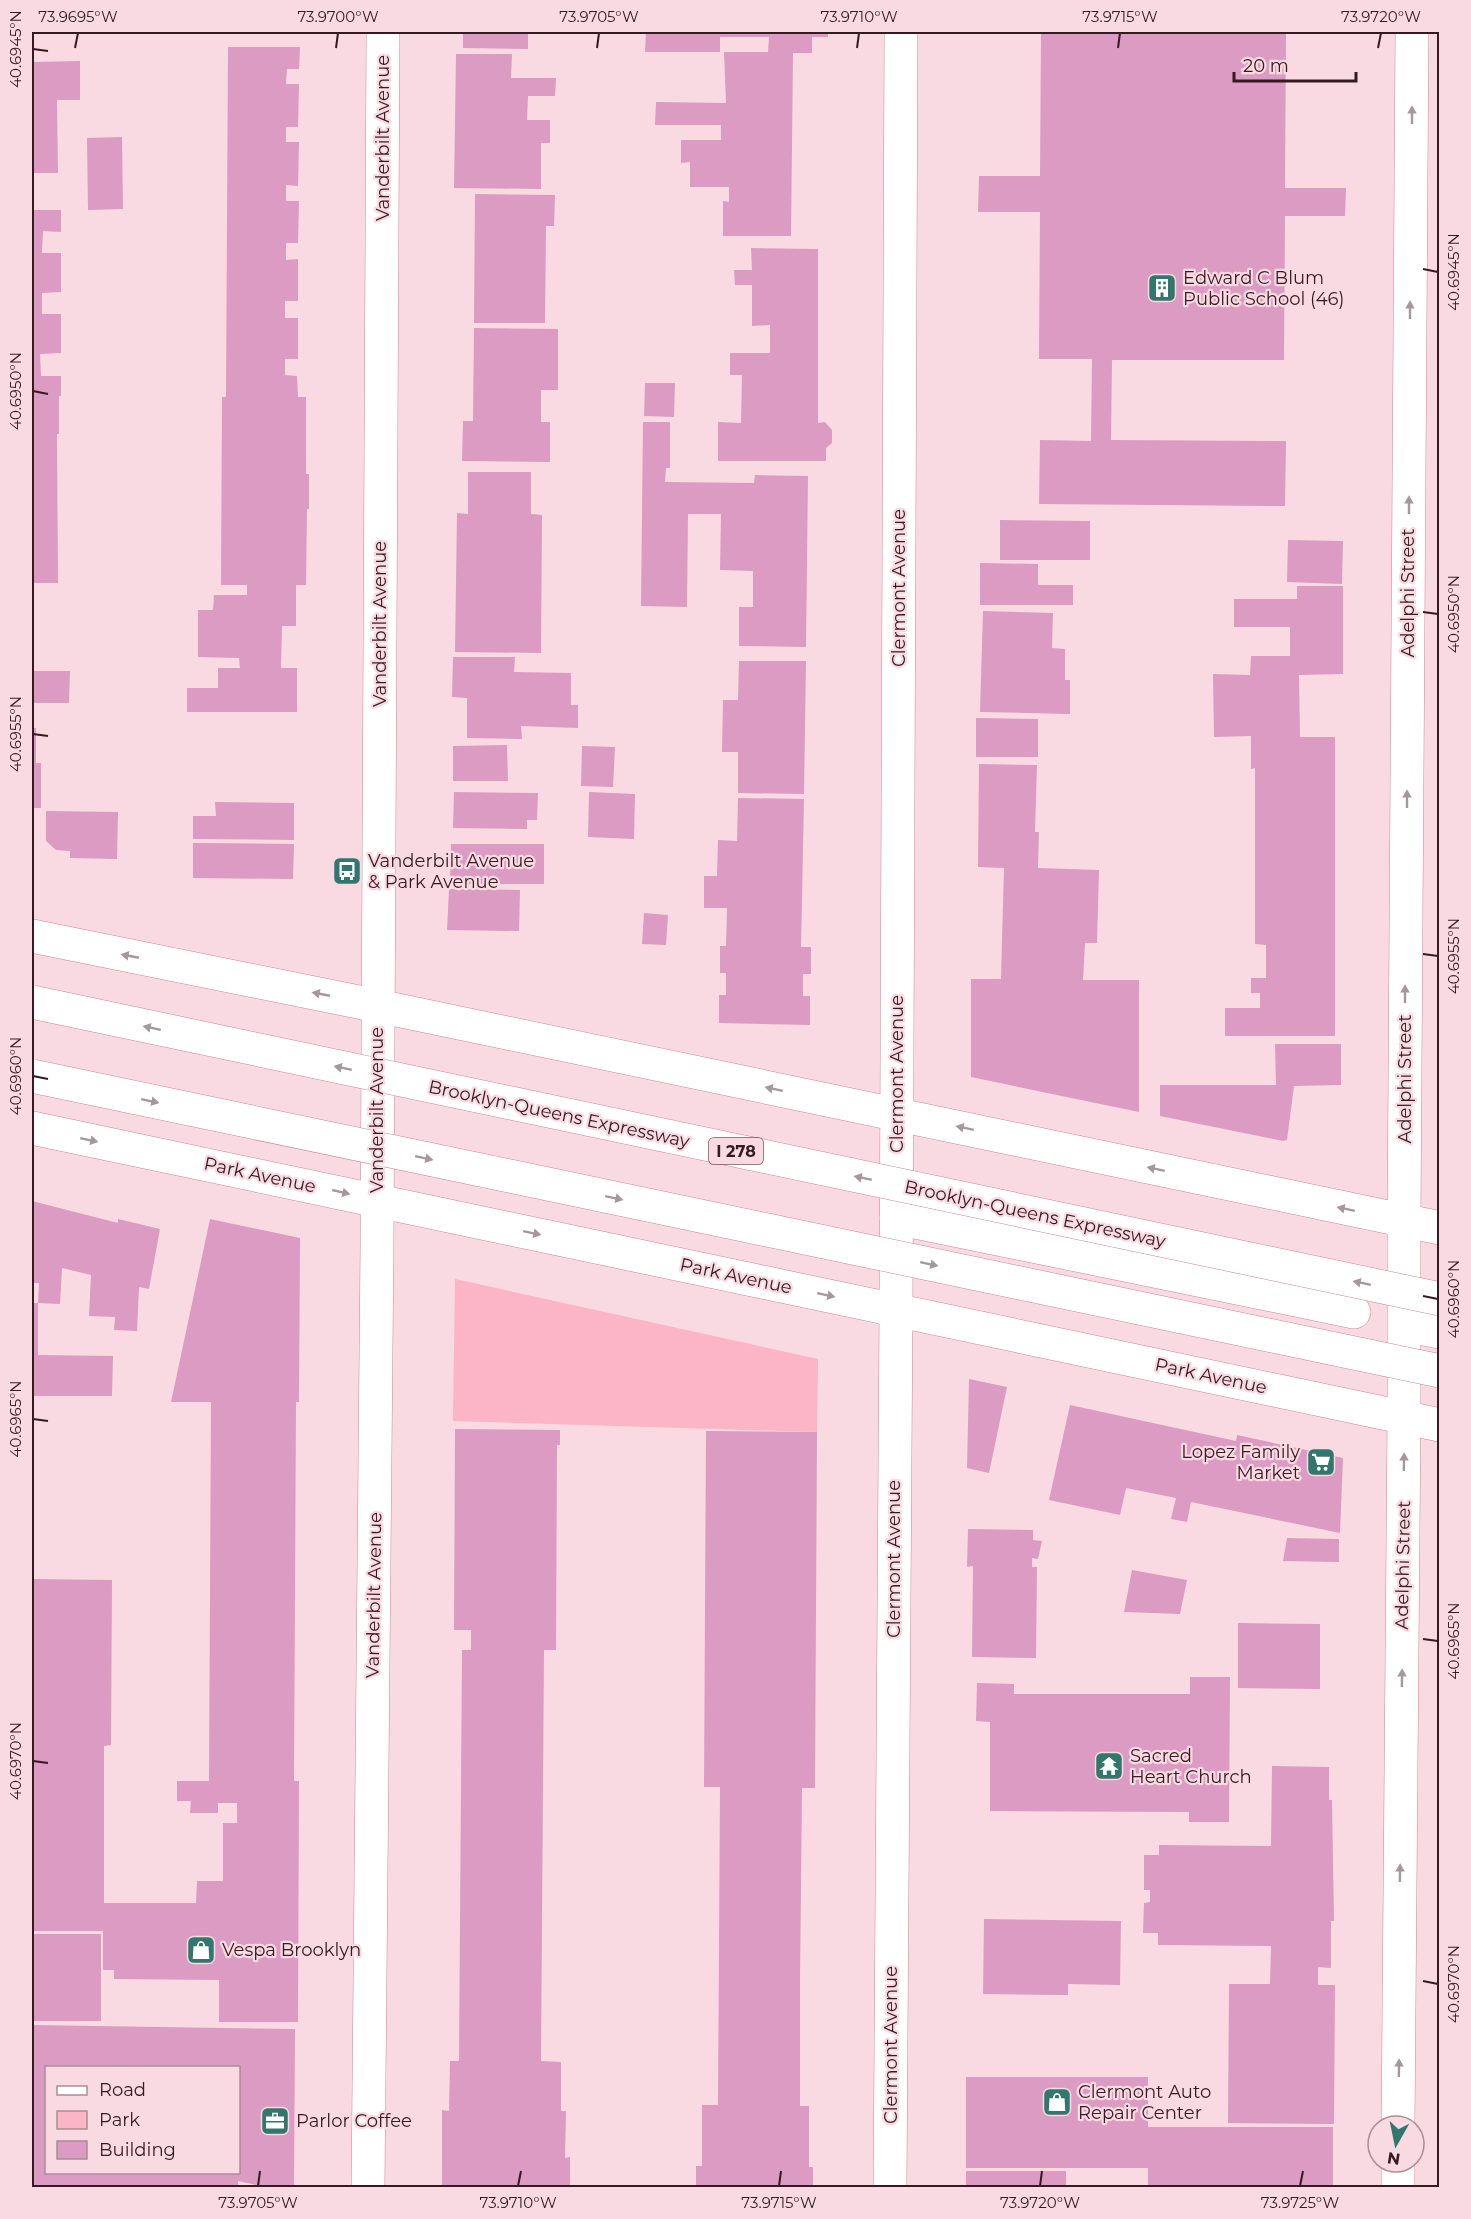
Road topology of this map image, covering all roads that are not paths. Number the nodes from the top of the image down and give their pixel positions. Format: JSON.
{"nodes":[{"id":1,"x":383,"y":32,"type":"edge"},
{"id":2,"x":902,"y":32,"type":"edge"},
{"id":3,"x":1412,"y":32,"type":"edge"},
{"id":4,"x":32,"y":936,"type":"edge"},
{"id":5,"x":32,"y":1002,"type":"edge"},
{"id":6,"x":378,"y":1006,"type":"junction"},
{"id":7,"x":32,"y":1076,"type":"edge"},
{"id":8,"x":897,"y":1114,"type":"junction"},
{"id":9,"x":32,"y":1128,"type":"edge"},
{"id":10,"x":376,"y":1201,"type":"junction"},
{"id":11,"x":896,"y":1218,"type":"junction"},
{"id":12,"x":1404,"y":1221,"type":"junction"},
{"id":13,"x":1440,"y":1228,"type":"edge"},
{"id":14,"x":1440,"y":1299,"type":"edge"},
{"id":15,"x":896,"y":1310,"type":"junction"},
{"id":16,"x":1354,"y":1312,"type":"dead end"},
{"id":17,"x":1404,"y":1325,"type":"junction"},
{"id":18,"x":1440,"y":1332,"type":"edge"},
{"id":19,"x":1440,"y":1371,"type":"edge"},
{"id":20,"x":1404,"y":1417,"type":"junction"},
{"id":21,"x":1440,"y":1425,"type":"edge"},
{"id":22,"x":1398,"y":2114,"type":"edge"},
{"id":23,"x":368,"y":2187,"type":"edge"},
{"id":24,"x":890,"y":2187,"type":"edge"}],
"edges":[{"from":1,"to":6,"type":"main road","name":"Vanderbilt Avenue"},
{"from":2,"to":8,"type":"main road","name":"Clermont Avenue"},
{"from":12,"to":3,"type":"main road","name":"Adelphi Street","one_way":true},
{"from":6,"to":4,"type":"main road","one_way":true},
{"from":14,"to":5,"type":"main road","name":"Brooklyn-Queens Expressway","number":"I 278","one_way":true,"bridge":true},
{"from":8,"to":6,"type":"main road","one_way":true},
{"from":6,"to":10,"type":"main road","name":"Vanderbilt Avenue"},
{"from":7,"to":19,"type":"main road","one_way":true,"bridge":true},
{"from":8,"to":11,"type":"main road","name":"Clermont Avenue"},
{"from":12,"to":8,"type":"main road","one_way":true},
{"from":9,"to":10,"type":"main road","name":"Park Avenue","one_way":true},
{"from":10,"to":15,"type":"main road","name":"Park Avenue","one_way":true},
{"from":10,"to":23,"type":"main road","name":"Vanderbilt Avenue"},
{"from":11,"to":15,"type":"main road","name":"Clermont Avenue"},
{"from":11,"to":16,"type":"main road"},
{"from":12,"to":13,"type":"main road"},
{"from":12,"to":17,"type":"main road","name":"Adelphi Street"},
{"from":15,"to":20,"type":"main road","name":"Park Avenue"},
{"from":15,"to":24,"type":"main road","name":"Clermont Avenue"},
{"from":17,"to":18,"type":"main road"},
{"from":17,"to":20,"type":"main road","name":"Adelphi Street"},
{"from":20,"to":21,"type":"main road","name":"Park Avenue"},
{"from":22,"to":20,"type":"main road","name":"Adelphi Street","one_way":true}]}
